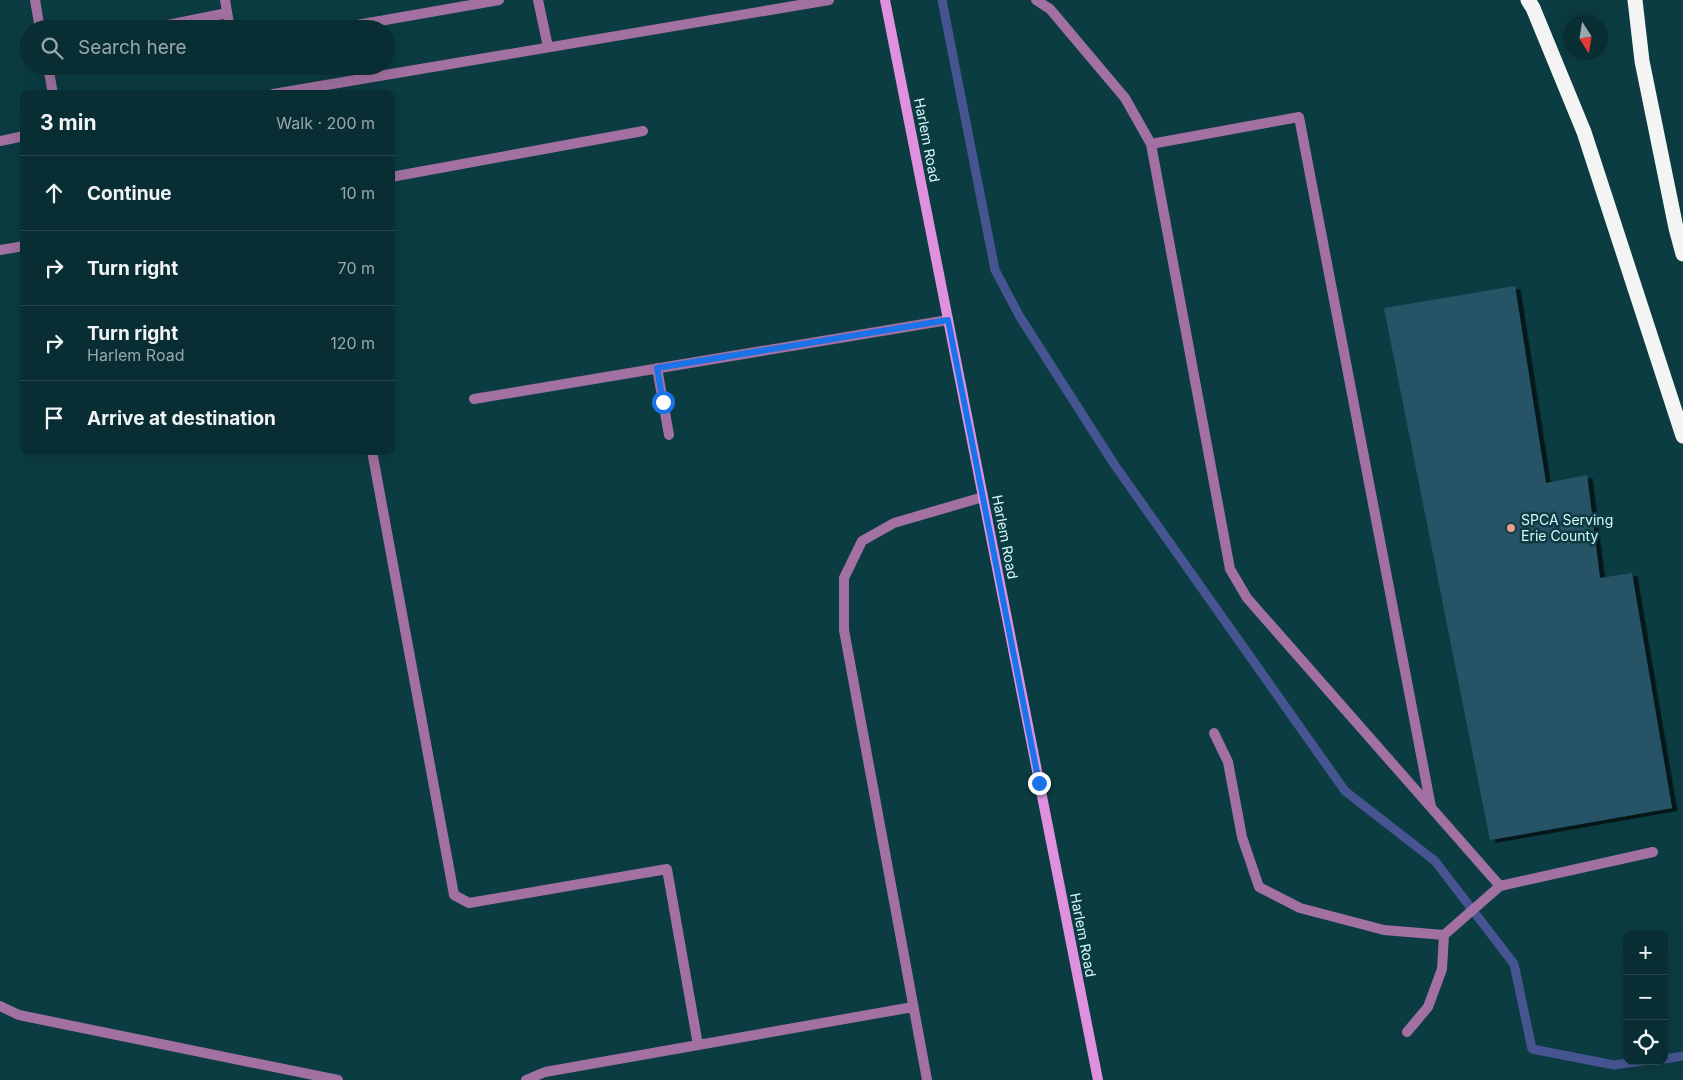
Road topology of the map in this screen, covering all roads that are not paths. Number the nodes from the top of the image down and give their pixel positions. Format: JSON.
{"nodes":[{"id":1,"x":35,"y":0,"type":"edge"},
{"id":2,"x":225,"y":0,"type":"edge"},
{"id":3,"x":499,"y":0,"type":"edge"},
{"id":4,"x":538,"y":0,"type":"edge"},
{"id":5,"x":829,"y":0,"type":"edge"},
{"id":6,"x":885,"y":0,"type":"edge"},
{"id":7,"x":1036,"y":0,"type":"edge"},
{"id":8,"x":1528,"y":0,"type":"edge"},
{"id":9,"x":1635,"y":0,"type":"edge"},
{"id":10,"x":227,"y":13,"type":"junction"},
{"id":11,"x":38,"y":20,"type":"edge"},
{"id":12,"x":192,"y":20,"type":"edge"},
{"id":13,"x":228,"y":20,"type":"edge"},
{"id":14,"x":385,"y":20,"type":"edge"},
{"id":15,"x":548,"y":47,"type":"junction"},
{"id":16,"x":50,"y":75,"type":"edge"},
{"id":17,"x":325,"y":89,"type":"edge"},
{"id":18,"x":52,"y":90,"type":"edge"},
{"id":19,"x":643,"y":131,"type":"dead end"},
{"id":20,"x":20,"y":137,"type":"edge"},
{"id":21,"x":0,"y":141,"type":"edge"},
{"id":22,"x":1150,"y":144,"type":"junction"},
{"id":23,"x":395,"y":176,"type":"edge"},
{"id":24,"x":20,"y":247,"type":"edge"},
{"id":25,"x":0,"y":250,"type":"edge"},
{"id":26,"x":1683,"y":254,"type":"edge"},
{"id":27,"x":948,"y":320,"type":"junction"},
{"id":28,"x":657,"y":368,"type":"junction"},
{"id":29,"x":474,"y":398,"type":"dead end"},
{"id":30,"x":670,"y":435,"type":"dead end"},
{"id":31,"x":1683,"y":436,"type":"edge"},
{"id":32,"x":373,"y":455,"type":"edge"},
{"id":33,"x":983,"y":497,"type":"junction"},
{"id":34,"x":1214,"y":733,"type":"dead end"},
{"id":35,"x":1432,"y":808,"type":"junction"},
{"id":36,"x":1653,"y":852,"type":"dead end"},
{"id":37,"x":1500,"y":886,"type":"junction"},
{"id":38,"x":1444,"y":935,"type":"junction"},
{"id":39,"x":0,"y":1006,"type":"edge"},
{"id":40,"x":913,"y":1007,"type":"junction"},
{"id":41,"x":1406,"y":1032,"type":"dead end"},
{"id":42,"x":698,"y":1045,"type":"junction"},
{"id":43,"x":338,"y":1080,"type":"edge"},
{"id":44,"x":526,"y":1080,"type":"edge"},
{"id":45,"x":927,"y":1080,"type":"edge"},
{"id":46,"x":1098,"y":1080,"type":"edge"}],
"edges":[{"from":1,"to":11,"type":"lane"},
{"from":2,"to":10,"type":"lane"},
{"from":3,"to":14,"type":"lane"},
{"from":4,"to":15,"type":"lane"},
{"from":5,"to":15,"type":"lane"},
{"from":6,"to":27,"type":"main road","name":"Harlem Road"},
{"from":7,"to":22,"type":"lane"},
{"from":8,"to":31,"type":"highway"},
{"from":9,"to":26,"type":"highway"},
{"from":10,"to":12,"type":"lane"},
{"from":10,"to":13,"type":"lane"},
{"from":15,"to":17,"type":"lane"},
{"from":16,"to":18,"type":"lane"},
{"from":19,"to":23,"type":"lane"},
{"from":20,"to":21,"type":"lane"},
{"from":22,"to":35,"type":"lane"},
{"from":22,"to":35,"type":"lane"},
{"from":24,"to":25,"type":"lane"},
{"from":27,"to":28,"type":"lane"},
{"from":27,"to":33,"type":"main road","name":"Harlem Road"},
{"from":28,"to":29,"type":"lane"},
{"from":28,"to":30,"type":"lane"},
{"from":32,"to":42,"type":"lane"},
{"from":33,"to":40,"type":"lane"},
{"from":33,"to":46,"type":"main road","name":"Harlem Road"},
{"from":34,"to":38,"type":"lane"},
{"from":35,"to":37,"type":"lane"},
{"from":36,"to":37,"type":"lane"},
{"from":37,"to":38,"type":"lane"},
{"from":38,"to":41,"type":"lane"},
{"from":39,"to":43,"type":"lane"},
{"from":40,"to":42,"type":"lane"},
{"from":40,"to":45,"type":"lane"},
{"from":42,"to":44,"type":"lane"}]}
